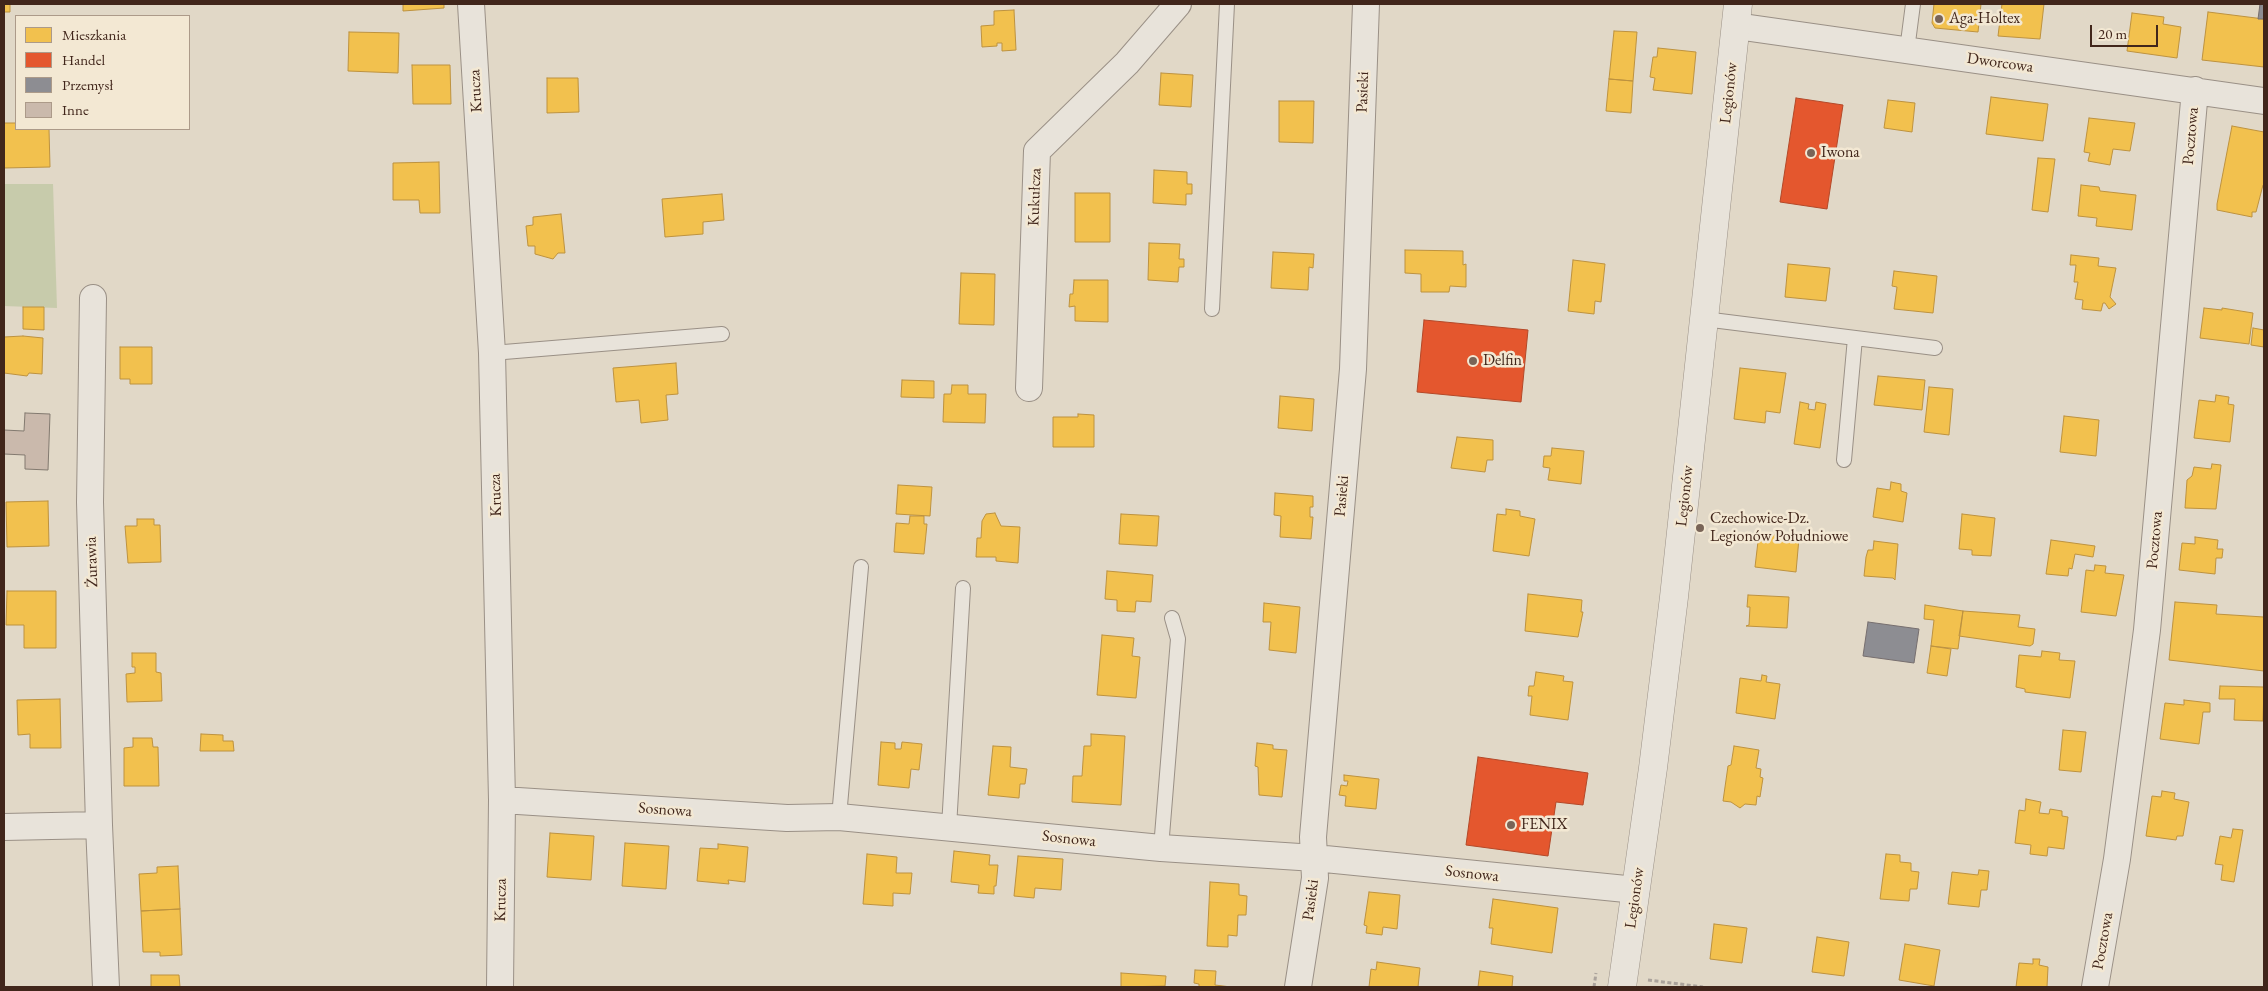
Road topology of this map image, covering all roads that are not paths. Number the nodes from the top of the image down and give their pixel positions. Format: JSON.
{"nodes":[{"id":1,"x":471,"y":4,"type":"edge"},
{"id":2,"x":1178,"y":4,"type":"edge"},
{"id":3,"x":1227,"y":4,"type":"edge"},
{"id":4,"x":1366,"y":4,"type":"edge"},
{"id":5,"x":1913,"y":4,"type":"edge"},
{"id":6,"x":1737,"y":15,"type":"edge"},
{"id":7,"x":1907,"y":50,"type":"junction"},
{"id":8,"x":2195,"y":90,"type":"junction"},
{"id":9,"x":2264,"y":101,"type":"edge"},
{"id":10,"x":93,"y":298,"type":"dead end"},
{"id":11,"x":1212,"y":309,"type":"dead end"},
{"id":12,"x":1704,"y":319,"type":"junction"},
{"id":13,"x":722,"y":334,"type":"dead end"},
{"id":14,"x":1855,"y":338,"type":"junction"},
{"id":15,"x":1935,"y":348,"type":"dead end"},
{"id":16,"x":492,"y":353,"type":"junction"},
{"id":17,"x":1029,"y":388,"type":"dead end"},
{"id":18,"x":1844,"y":460,"type":"dead end"},
{"id":19,"x":861,"y":567,"type":"dead end"},
{"id":20,"x":963,"y":588,"type":"dead end"},
{"id":21,"x":1172,"y":618,"type":"dead end"},
{"id":22,"x":502,"y":800,"type":"junction"},
{"id":23,"x":839,"y":817,"type":"junction"},
{"id":24,"x":99,"y":825,"type":"junction"},
{"id":25,"x":4,"y":827,"type":"edge"},
{"id":26,"x":949,"y":827,"type":"junction"},
{"id":27,"x":1161,"y":848,"type":"junction"},
{"id":28,"x":1315,"y":858,"type":"junction"},
{"id":29,"x":1636,"y":890,"type":"junction"},
{"id":30,"x":106,"y":987,"type":"edge"},
{"id":31,"x":500,"y":987,"type":"edge"},
{"id":32,"x":1298,"y":987,"type":"edge"},
{"id":33,"x":1623,"y":987,"type":"edge"},
{"id":34,"x":2095,"y":987,"type":"edge"}],
"edges":[{"from":1,"to":16,"type":"street","name":"Krucza"},
{"from":2,"to":17,"type":"street","name":"Kukułcza"},
{"from":3,"to":11,"type":"lane"},
{"from":4,"to":28,"type":"street","name":"Pasieki"},
{"from":5,"to":7,"type":"lane"},
{"from":6,"to":7,"type":"street","name":"Dworcowa"},
{"from":6,"to":12,"type":"street","name":"Legionów"},
{"from":7,"to":8,"type":"street","name":"Dworcowa"},
{"from":8,"to":9,"type":"street","name":"Dworcowa"},
{"from":8,"to":34,"type":"street","name":"Pocztowa"},
{"from":10,"to":24,"type":"street","name":"Żurawia"},
{"from":12,"to":14,"type":"lane"},
{"from":12,"to":29,"type":"street","name":"Legionów"},
{"from":13,"to":16,"type":"lane"},
{"from":14,"to":15,"type":"lane"},
{"from":14,"to":18,"type":"lane"},
{"from":16,"to":22,"type":"street","name":"Krucza"},
{"from":19,"to":23,"type":"lane"},
{"from":20,"to":26,"type":"lane"},
{"from":21,"to":27,"type":"lane"},
{"from":22,"to":23,"type":"street","name":"Sosnowa"},
{"from":22,"to":31,"type":"street","name":"Krucza"},
{"from":23,"to":26,"type":"street","name":"Sosnowa"},
{"from":24,"to":25,"type":"street"},
{"from":24,"to":30,"type":"street","name":"Żurawia"},
{"from":26,"to":27,"type":"street","name":"Sosnowa"},
{"from":27,"to":28,"type":"street","name":"Sosnowa"},
{"from":28,"to":29,"type":"street","name":"Sosnowa"},
{"from":28,"to":32,"type":"street","name":"Pasieki"},
{"from":29,"to":33,"type":"street","name":"Legionów"}]}
